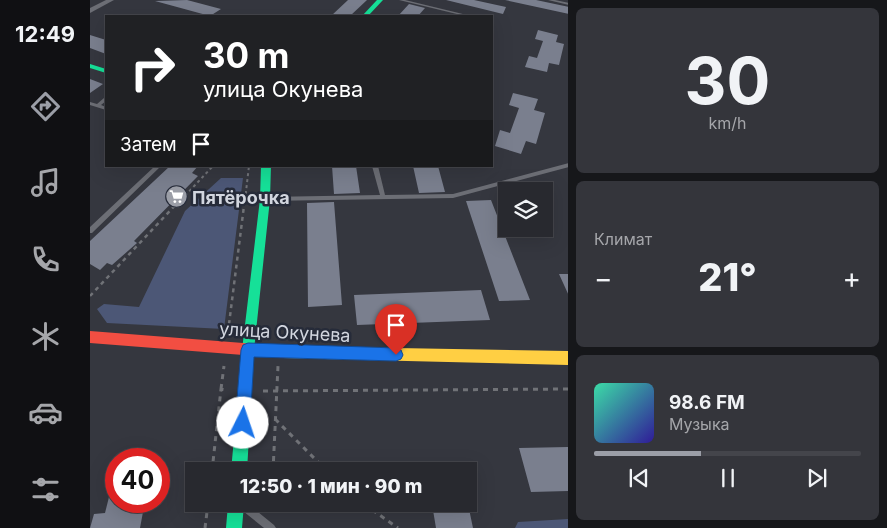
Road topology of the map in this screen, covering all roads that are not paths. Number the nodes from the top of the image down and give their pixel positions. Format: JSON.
{"nodes":[{"id":1,"x":111,"y":0,"type":"edge"},
{"id":2,"x":380,"y":0,"type":"edge"},
{"id":3,"x":401,"y":0,"type":"edge"},
{"id":4,"x":552,"y":0,"type":"edge"},
{"id":5,"x":568,"y":4,"type":"edge"},
{"id":6,"x":90,"y":11,"type":"edge"},
{"id":7,"x":366,"y":15,"type":"edge"},
{"id":8,"x":465,"y":15,"type":"edge"},
{"id":9,"x":90,"y":66,"type":"edge"},
{"id":10,"x":105,"y":71,"type":"edge"},
{"id":11,"x":105,"y":100,"type":"edge"},
{"id":12,"x":90,"y":103,"type":"edge"},
{"id":13,"x":97,"y":106,"type":"junction"},
{"id":14,"x":105,"y":109,"type":"edge"},
{"id":15,"x":568,"y":165,"type":"edge"},
{"id":16,"x":158,"y":167,"type":"edge"},
{"id":17,"x":266,"y":167,"type":"edge"},
{"id":18,"x":375,"y":167,"type":"edge"},
{"id":19,"x":382,"y":196,"type":"junction"},
{"id":20,"x":265,"y":199,"type":"junction"},
{"id":21,"x":90,"y":231,"type":"edge"},
{"id":22,"x":90,"y":337,"type":"edge"},
{"id":23,"x":248,"y":350,"type":"junction"},
{"id":24,"x":568,"y":358,"type":"edge"},
{"id":25,"x":240,"y":462,"type":"edge"},
{"id":26,"x":235,"y":512,"type":"edge"},
{"id":27,"x":251,"y":512,"type":"edge"},
{"id":28,"x":234,"y":528,"type":"edge"},
{"id":29,"x":271,"y":528,"type":"edge"}],
"edges":[{"from":1,"to":6,"type":"street"},
{"from":2,"to":7,"type":"street"},
{"from":3,"to":8,"type":"lane"},
{"from":4,"to":5,"type":"lane"},
{"from":9,"to":10,"type":"street"},
{"from":11,"to":13,"type":"lane"},
{"from":12,"to":13,"type":"lane"},
{"from":13,"to":14,"type":"lane"},
{"from":15,"to":19,"type":"lane"},
{"from":16,"to":21,"type":"lane"},
{"from":17,"to":20,"type":"street"},
{"from":18,"to":19,"type":"lane"},
{"from":19,"to":20,"type":"lane"},
{"from":20,"to":23,"type":"street"},
{"from":22,"to":23,"type":"street","name":"улица Окунева"},
{"from":23,"to":24,"type":"street","name":"улица Окунева"},
{"from":23,"to":25,"type":"street"},
{"from":26,"to":28,"type":"street"},
{"from":27,"to":29,"type":"lane"}]}
